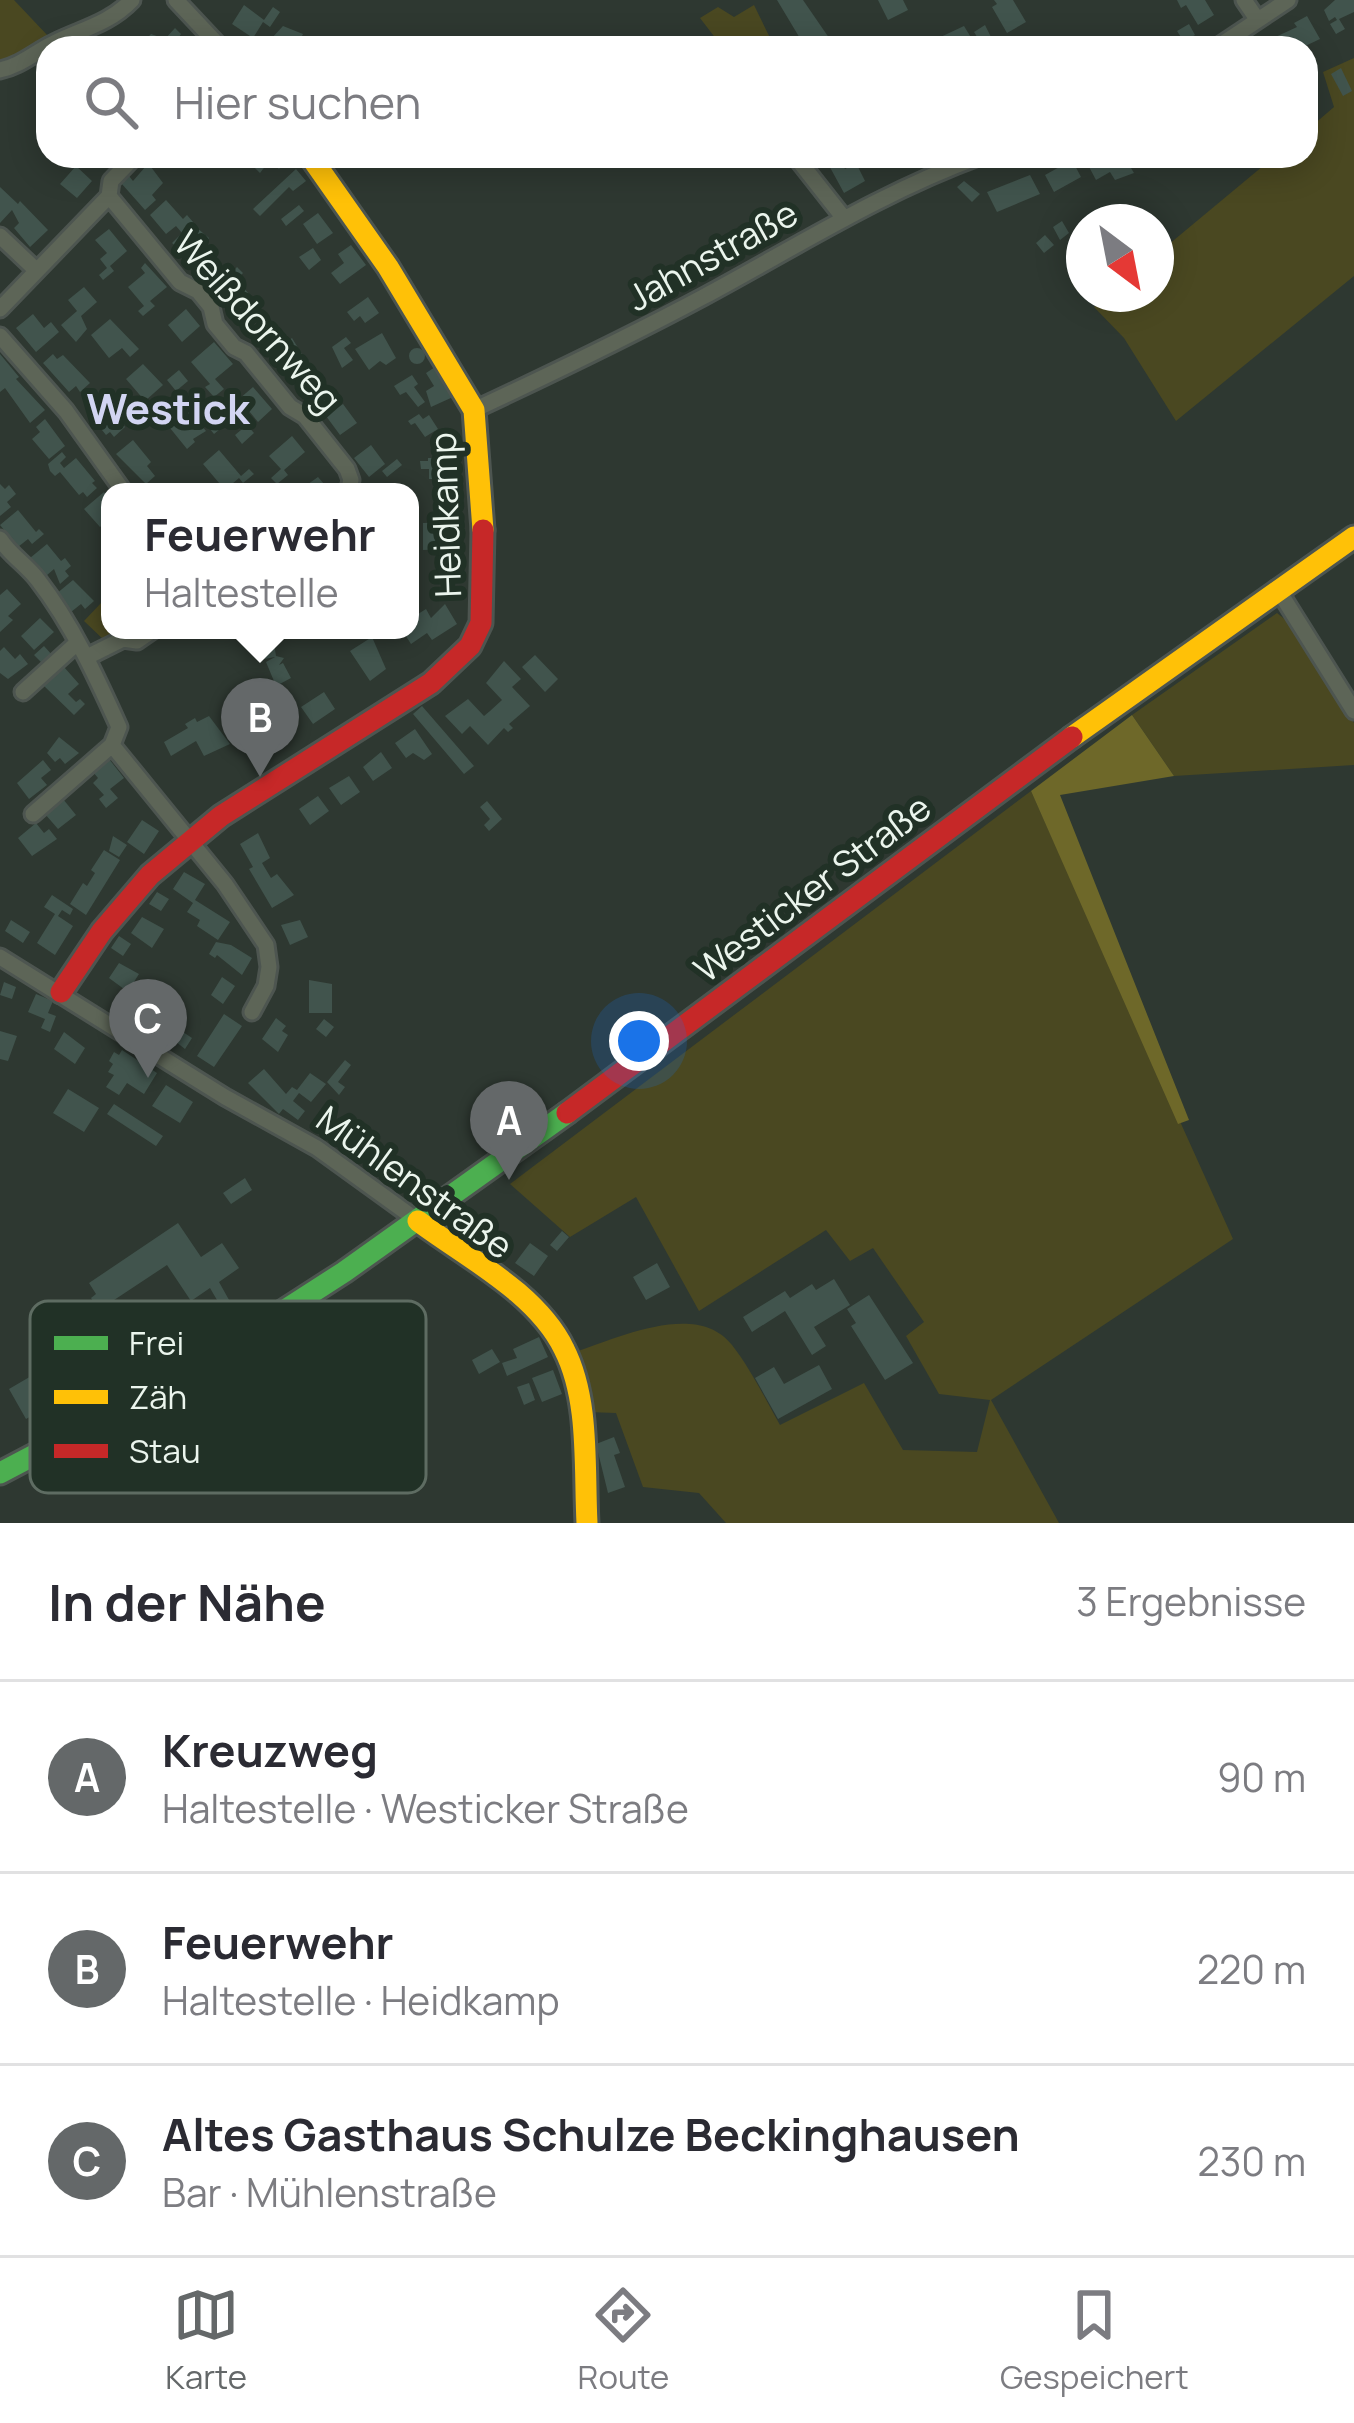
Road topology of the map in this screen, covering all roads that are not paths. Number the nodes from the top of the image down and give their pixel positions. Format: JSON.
{"nodes":[{"id":1,"x":132,"y":0,"type":"edge"},
{"id":2,"x":176,"y":0,"type":"edge"},
{"id":3,"x":1244,"y":0,"type":"edge"},
{"id":4,"x":1288,"y":0,"type":"edge"},
{"id":5,"x":1257,"y":19,"type":"junction"},
{"id":6,"x":68,"y":36,"type":"edge"},
{"id":7,"x":210,"y":36,"type":"edge"},
{"id":8,"x":1233,"y":36,"type":"edge"},
{"id":9,"x":36,"y":53,"type":"edge"},
{"id":10,"x":8,"y":68,"type":"edge"},
{"id":11,"x":0,"y":80,"type":"edge"},
{"id":12,"x":123,"y":168,"type":"edge"},
{"id":13,"x":318,"y":168,"type":"edge"},
{"id":14,"x":804,"y":168,"type":"edge"},
{"id":15,"x":948,"y":168,"type":"edge"},
{"id":16,"x":109,"y":196,"type":"junction"},
{"id":17,"x":843,"y":217,"type":"junction"},
{"id":18,"x":0,"y":236,"type":"edge"},
{"id":19,"x":36,"y":270,"type":"junction"},
{"id":20,"x":0,"y":309,"type":"edge"},
{"id":21,"x":0,"y":336,"type":"edge"},
{"id":22,"x":474,"y":410,"type":"junction"},
{"id":23,"x":118,"y":483,"type":"edge"},
{"id":24,"x":350,"y":483,"type":"edge"},
{"id":25,"x":1354,"y":537,"type":"edge"},
{"id":26,"x":0,"y":539,"type":"edge"},
{"id":27,"x":1277,"y":588,"type":"junction"},
{"id":28,"x":123,"y":639,"type":"edge"},
{"id":29,"x":82,"y":650,"type":"junction"},
{"id":30,"x":23,"y":692,"type":"dead end"},
{"id":31,"x":1354,"y":711,"type":"edge"},
{"id":32,"x":112,"y":745,"type":"junction"},
{"id":33,"x":33,"y":814,"type":"dead end"},
{"id":34,"x":189,"y":841,"type":"junction"},
{"id":35,"x":0,"y":957,"type":"edge"},
{"id":36,"x":61,"y":992,"type":"junction"},
{"id":37,"x":252,"y":1012,"type":"dead end"},
{"id":38,"x":418,"y":1221,"type":"junction"},
{"id":39,"x":301,"y":1301,"type":"edge"},
{"id":40,"x":30,"y":1457,"type":"edge"},
{"id":41,"x":0,"y":1473,"type":"edge"},
{"id":42,"x":587,"y":1523,"type":"edge"}],
"edges":[{"from":1,"to":6,"type":"street"},
{"from":2,"to":7,"type":"street"},
{"from":3,"to":5,"type":"street"},
{"from":4,"to":5,"type":"street"},
{"from":5,"to":8,"type":"street"},
{"from":9,"to":10,"type":"street"},
{"from":10,"to":11,"type":"street"},
{"from":12,"to":16,"type":"street"},
{"from":13,"to":22,"type":"street","name":"Heidkamp"},
{"from":14,"to":17,"type":"street"},
{"from":15,"to":17,"type":"street","name":"Jahnstraße"},
{"from":16,"to":19,"type":"street"},
{"from":16,"to":24,"type":"street","name":"Weißdornweg"},
{"from":17,"to":22,"type":"street","name":"Jahnstraße"},
{"from":18,"to":19,"type":"street"},
{"from":19,"to":20,"type":"street"},
{"from":21,"to":23,"type":"street"},
{"from":22,"to":34,"type":"street","name":"Heidkamp"},
{"from":25,"to":27,"type":"street","name":"Westicker Straße"},
{"from":26,"to":29,"type":"street"},
{"from":27,"to":31,"type":"street"},
{"from":27,"to":38,"type":"street","name":"Westicker Straße"},
{"from":28,"to":29,"type":"street"},
{"from":29,"to":30,"type":"street"},
{"from":29,"to":32,"type":"street"},
{"from":32,"to":33,"type":"street"},
{"from":32,"to":34,"type":"street"},
{"from":34,"to":36,"type":"street","name":"Heidkamp"},
{"from":34,"to":37,"type":"street"},
{"from":35,"to":36,"type":"street","name":"Mühlenstraße"},
{"from":36,"to":38,"type":"street","name":"Mühlenstraße"},
{"from":38,"to":39,"type":"street","name":"Westicker Straße"},
{"from":38,"to":42,"type":"street","name":"Mühlenstraße"},
{"from":40,"to":41,"type":"street","name":"Westicker Straße"}]}
